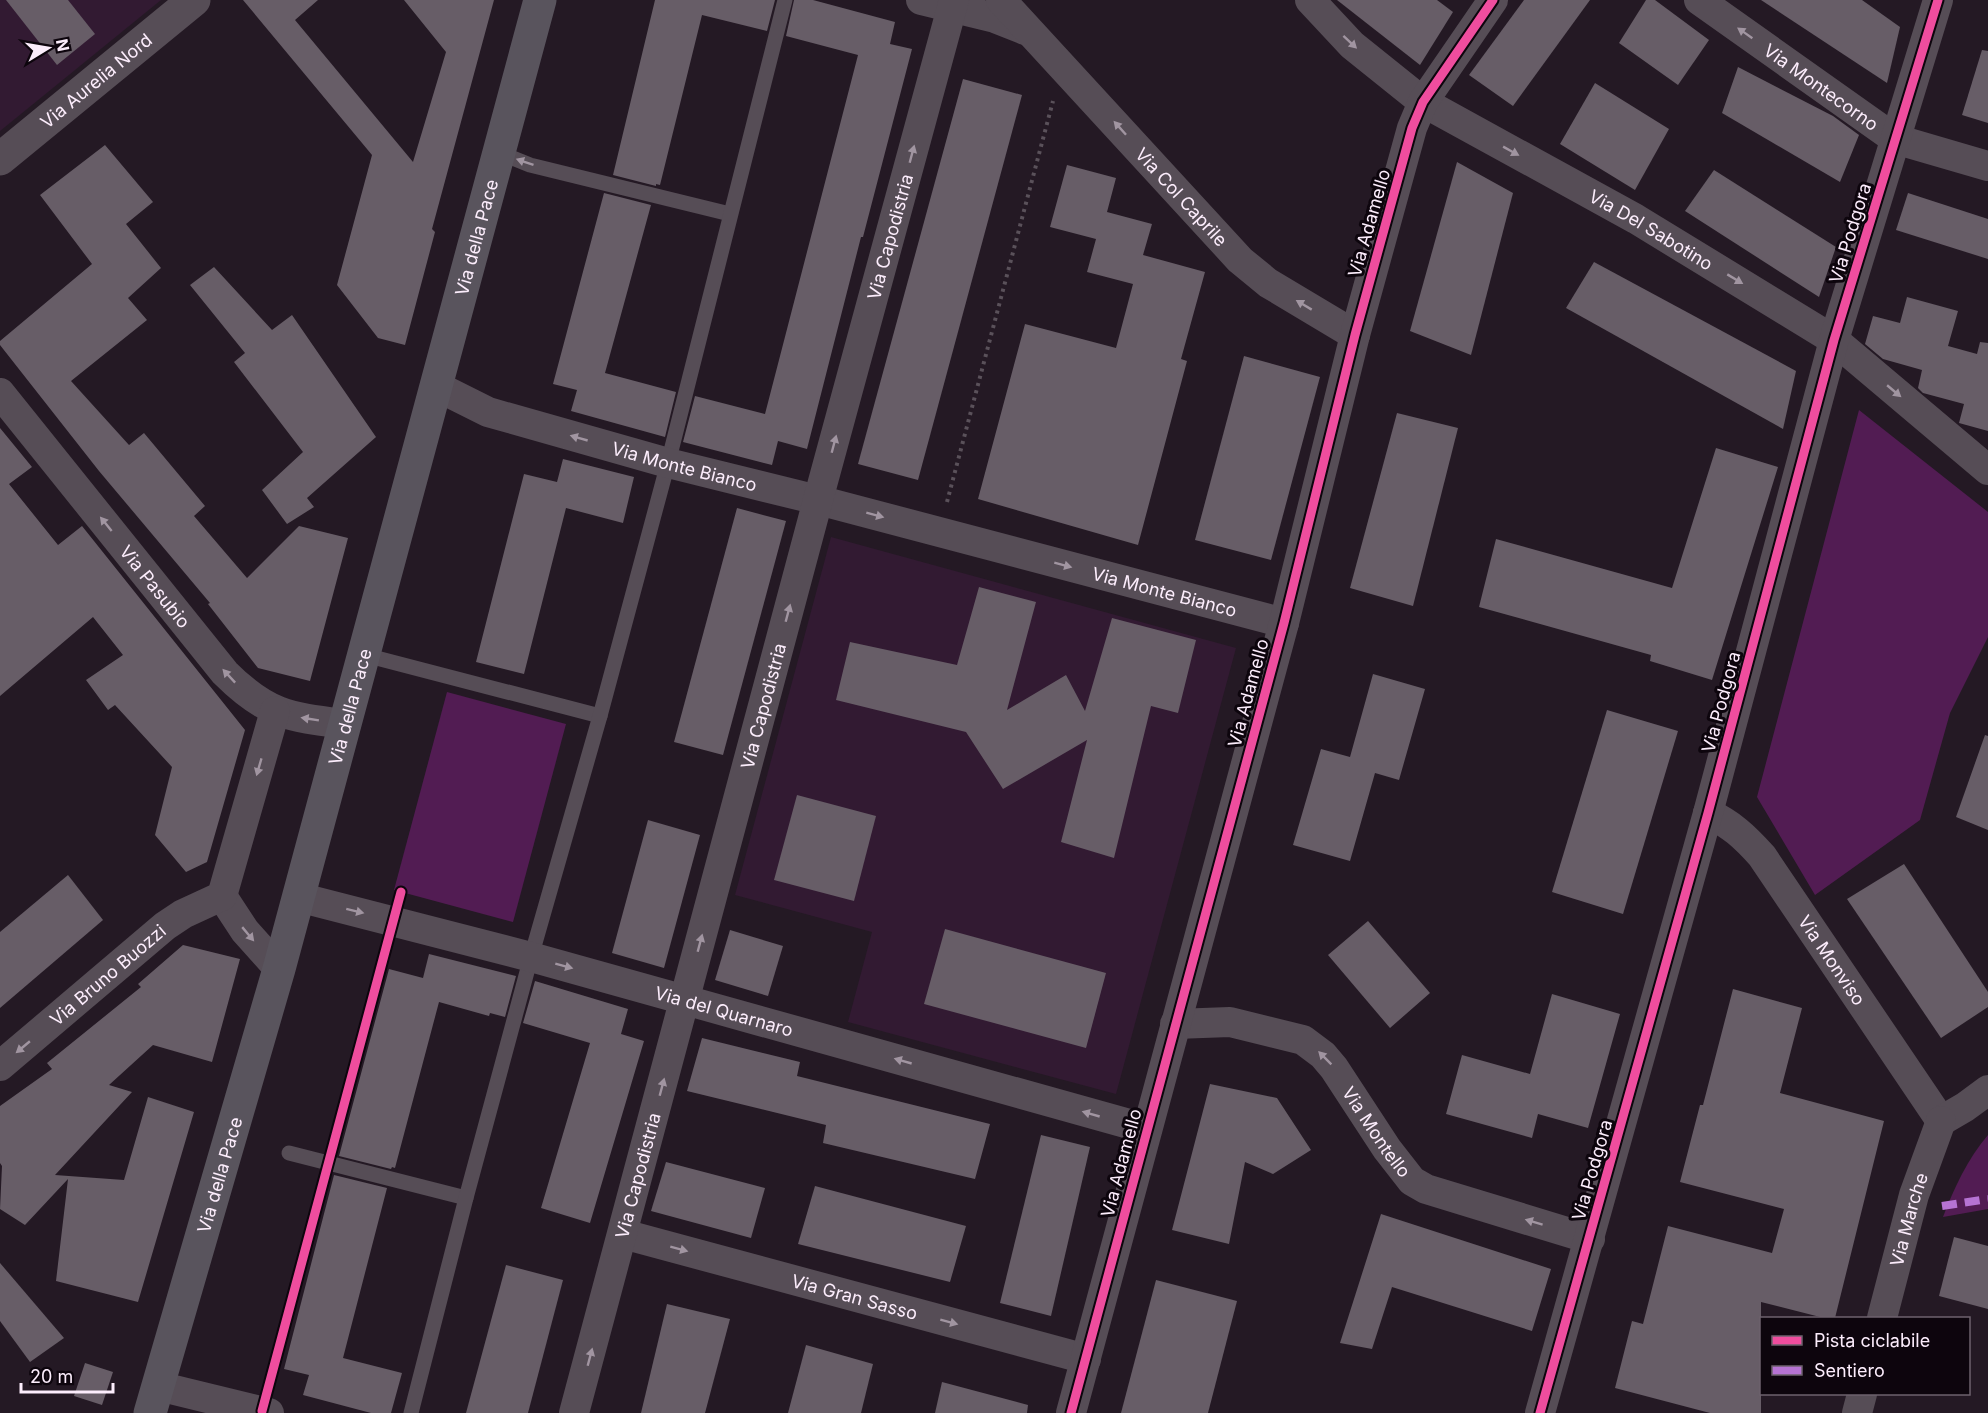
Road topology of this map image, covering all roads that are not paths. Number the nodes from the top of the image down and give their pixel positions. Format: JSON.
{"nodes":[{"id":1,"x":194,"y":0,"type":"edge"},
{"id":2,"x":540,"y":0,"type":"edge"},
{"id":3,"x":785,"y":0,"type":"edge"},
{"id":4,"x":921,"y":0,"type":"edge"},
{"id":5,"x":1001,"y":0,"type":"edge"},
{"id":6,"x":1310,"y":0,"type":"edge"},
{"id":7,"x":1493,"y":0,"type":"edge"},
{"id":8,"x":1699,"y":0,"type":"edge"},
{"id":9,"x":1938,"y":0,"type":"edge"},
{"id":10,"x":953,"y":4,"type":"edge"},
{"id":11,"x":1032,"y":32,"type":"junction"},
{"id":12,"x":1423,"y":102,"type":"junction"},
{"id":13,"x":1895,"y":139,"type":"junction"},
{"id":14,"x":498,"y":152,"type":"junction"},
{"id":15,"x":0,"y":159,"type":"edge"},
{"id":16,"x":1988,"y":166,"type":"edge"},
{"id":17,"x":729,"y":214,"type":"junction"},
{"id":18,"x":1354,"y":335,"type":"junction"},
{"id":19,"x":1834,"y":340,"type":"junction"},
{"id":20,"x":436,"y":386,"type":"junction"},
{"id":21,"x":0,"y":393,"type":"edge"},
{"id":22,"x":668,"y":464,"type":"junction"},
{"id":23,"x":1988,"y":470,"type":"edge"},
{"id":24,"x":818,"y":500,"type":"junction"},
{"id":25,"x":1284,"y":623,"type":"junction"},
{"id":26,"x":365,"y":654,"type":"junction"},
{"id":27,"x":275,"y":711,"type":"junction"},
{"id":28,"x":600,"y":716,"type":"junction"},
{"id":29,"x":346,"y":724,"type":"junction"},
{"id":30,"x":1708,"y":813,"type":"junction"},
{"id":31,"x":222,"y":896,"type":"junction"},
{"id":32,"x":298,"y":897,"type":"junction"},
{"id":33,"x":531,"y":957,"type":"junction"},
{"id":34,"x":279,"y":969,"type":"junction"},
{"id":35,"x":685,"y":1000,"type":"junction"},
{"id":36,"x":1175,"y":1024,"type":"junction"},
{"id":37,"x":0,"y":1066,"type":"edge"},
{"id":38,"x":1988,"y":1090,"type":"edge"},
{"id":39,"x":1941,"y":1121,"type":"junction"},
{"id":40,"x":1147,"y":1130,"type":"junction"},
{"id":41,"x":289,"y":1153,"type":"dead end"},
{"id":42,"x":466,"y":1198,"type":"junction"},
{"id":43,"x":623,"y":1234,"type":"junction"},
{"id":44,"x":1590,"y":1239,"type":"junction"},
{"id":45,"x":1882,"y":1317,"type":"edge"},
{"id":46,"x":1086,"y":1359,"type":"junction"},
{"id":47,"x":1862,"y":1395,"type":"edge"},
{"id":48,"x":154,"y":1399,"type":"edge"},
{"id":49,"x":269,"y":1413,"type":"edge"},
{"id":50,"x":411,"y":1413,"type":"edge"},
{"id":51,"x":574,"y":1413,"type":"edge"},
{"id":52,"x":1071,"y":1413,"type":"edge"},
{"id":53,"x":1540,"y":1413,"type":"edge"},
{"id":54,"x":1857,"y":1413,"type":"edge"}],
"edges":[{"from":1,"to":15,"type":"street","name":"Via Aurelia Nord"},
{"from":2,"to":14,"type":"main road","name":"Via della Pace"},
{"from":3,"to":17,"type":"lane"},
{"from":4,"to":10,"type":"street","name":"Via Col Caprile"},
{"from":5,"to":11,"type":"street","name":"Via Col Caprile"},
{"from":6,"to":12,"type":"street","name":"Via Del Sabotino","one_way":true},
{"from":7,"to":12,"type":"street","name":"Via Adamello"},
{"from":13,"to":8,"type":"street","name":"Via Montecorno","one_way":true},
{"from":9,"to":13,"type":"street","name":"Via Podgora"},
{"from":10,"to":11,"type":"street","name":"Via Col Caprile"},
{"from":24,"to":10,"type":"street","name":"Via Capodistria","one_way":true},
{"from":18,"to":11,"type":"street","name":"Via Col Caprile","one_way":true},
{"from":12,"to":18,"type":"street","name":"Via Adamello"},
{"from":12,"to":19,"type":"street","name":"Via Del Sabotino","one_way":true},
{"from":13,"to":16,"type":"street","name":"Via Montecorno"},
{"from":13,"to":19,"type":"street","name":"Via Podgora"},
{"from":17,"to":14,"type":"lane","one_way":true},
{"from":14,"to":20,"type":"main road","name":"Via della Pace"},
{"from":17,"to":22,"type":"lane"},
{"from":18,"to":25,"type":"street","name":"Via Adamello"},
{"from":19,"to":23,"type":"street","name":"Via Del Sabotino","one_way":true},
{"from":19,"to":30,"type":"street","name":"Via Podgora"},
{"from":22,"to":20,"type":"street","name":"Via Monte Bianco","one_way":true},
{"from":20,"to":26,"type":"main road","name":"Via della Pace"},
{"from":27,"to":21,"type":"street","name":"Via Pasubio","one_way":true},
{"from":22,"to":24,"type":"street","name":"Via Monte Bianco"},
{"from":22,"to":28,"type":"lane"},
{"from":24,"to":25,"type":"street","name":"Via Monte Bianco","one_way":true},
{"from":35,"to":24,"type":"street","name":"Via Capodistria","one_way":true},
{"from":25,"to":36,"type":"street","name":"Via Adamello"},
{"from":26,"to":28,"type":"lane"},
{"from":26,"to":29,"type":"main road","name":"Via della Pace"},
{"from":29,"to":27,"type":"street","name":"Via Pasubio","one_way":true},
{"from":27,"to":31,"type":"street","one_way":true},
{"from":28,"to":33,"type":"lane"},
{"from":29,"to":32,"type":"main road","name":"Via della Pace"},
{"from":30,"to":39,"type":"street","name":"Via Monviso"},
{"from":30,"to":44,"type":"street","name":"Via Podgora"},
{"from":31,"to":34,"type":"street","one_way":true},
{"from":31,"to":37,"type":"street","name":"Via Bruno Buozzi","one_way":true},
{"from":32,"to":33,"type":"street","name":"Via del Quarnaro","one_way":true},
{"from":32,"to":34,"type":"main road","name":"Via della Pace"},
{"from":33,"to":35,"type":"street","name":"Via del Quarnaro","one_way":true},
{"from":33,"to":42,"type":"lane"},
{"from":34,"to":48,"type":"main road","name":"Via della Pace"},
{"from":40,"to":35,"type":"street","name":"Via del Quarnaro","one_way":true},
{"from":43,"to":35,"type":"street","name":"Via Capodistria","one_way":true},
{"from":36,"to":40,"type":"street","name":"Via Adamello"},
{"from":44,"to":36,"type":"street","name":"Via Montello","one_way":true},
{"from":38,"to":39,"type":"street"},
{"from":39,"to":45,"type":"street","name":"Via Marche"},
{"from":40,"to":46,"type":"street","name":"Via Adamello"},
{"from":41,"to":42,"type":"lane"},
{"from":42,"to":50,"type":"lane"},
{"from":43,"to":46,"type":"street","name":"Via Gran Sasso","one_way":true},
{"from":51,"to":43,"type":"street","name":"Via Capodistria","one_way":true},
{"from":44,"to":53,"type":"street","name":"Via Podgora"},
{"from":46,"to":52,"type":"street","name":"Via Adamello"},
{"from":47,"to":54,"type":"street"},
{"from":48,"to":49,"type":"street"}]}
